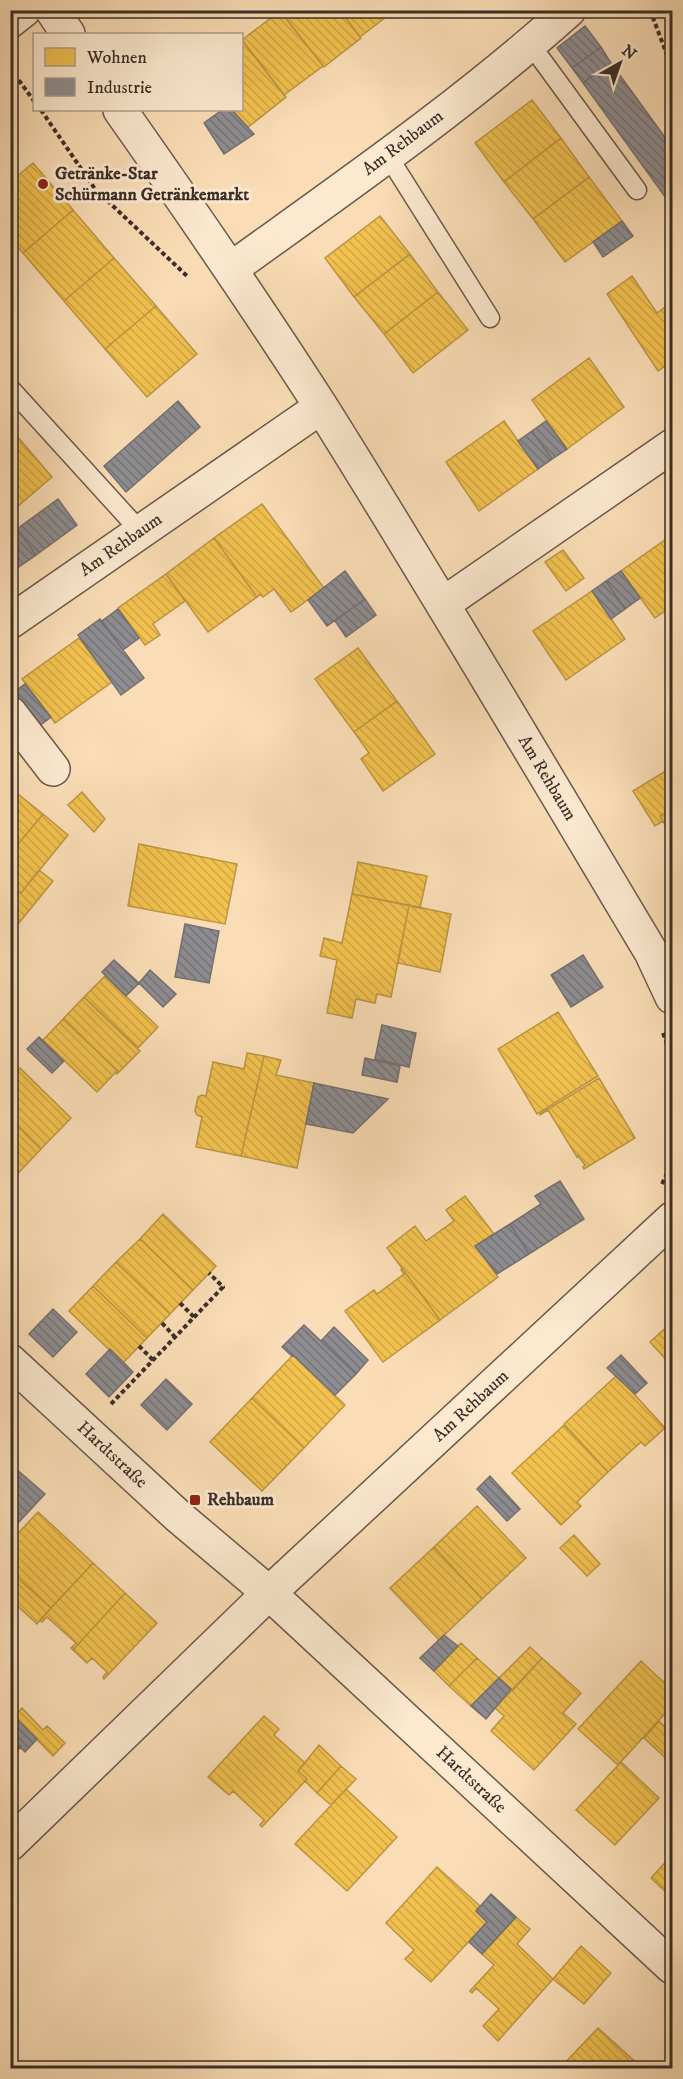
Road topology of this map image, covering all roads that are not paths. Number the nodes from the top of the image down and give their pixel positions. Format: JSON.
{"nodes":[{"id":1,"x":24,"y":10,"type":"edge"},
{"id":2,"x":52,"y":10,"type":"edge"},
{"id":3,"x":569,"y":10,"type":"edge"},
{"id":4,"x":10,"y":21,"type":"edge"},
{"id":5,"x":67,"y":33,"type":"edge"},
{"id":6,"x":531,"y":45,"type":"junction"},
{"id":7,"x":121,"y":111,"type":"edge"},
{"id":8,"x":388,"y":156,"type":"junction"},
{"id":9,"x":637,"y":190,"type":"dead end"},
{"id":10,"x":231,"y":269,"type":"junction"},
{"id":11,"x":490,"y":318,"type":"dead end"},
{"id":12,"x":10,"y":388,"type":"edge"},
{"id":13,"x":321,"y":407,"type":"junction"},
{"id":14,"x":672,"y":446,"type":"edge"},
{"id":15,"x":141,"y":532,"type":"junction"},
{"id":16,"x":443,"y":604,"type":"junction"},
{"id":17,"x":10,"y":622,"type":"edge"},
{"id":18,"x":10,"y":713,"type":"edge"},
{"id":19,"x":53,"y":769,"type":"dead end"},
{"id":20,"x":662,"y":946,"type":"edge"},
{"id":21,"x":672,"y":997,"type":"edge"},
{"id":22,"x":665,"y":1206,"type":"edge"},
{"id":23,"x":10,"y":1361,"type":"edge"},
{"id":24,"x":269,"y":1593,"type":"junction"},
{"id":25,"x":10,"y":1844,"type":"edge"},
{"id":26,"x":672,"y":1967,"type":"edge"}],
"edges":[{"from":1,"to":4,"type":"street"},
{"from":2,"to":5,"type":"street"},
{"from":3,"to":6,"type":"street","name":"Am Rehbaum"},
{"from":6,"to":8,"type":"street","name":"Am Rehbaum"},
{"from":6,"to":9,"type":"lane"},
{"from":7,"to":10,"type":"street","name":"Am Rehbaum"},
{"from":8,"to":10,"type":"street","name":"Am Rehbaum"},
{"from":8,"to":11,"type":"lane"},
{"from":10,"to":13,"type":"street","name":"Am Rehbaum"},
{"from":12,"to":15,"type":"lane"},
{"from":13,"to":15,"type":"street","name":"Am Rehbaum"},
{"from":13,"to":16,"type":"street","name":"Am Rehbaum"},
{"from":14,"to":16,"type":"street"},
{"from":15,"to":17,"type":"street","name":"Am Rehbaum"},
{"from":16,"to":20,"type":"street","name":"Am Rehbaum"},
{"from":18,"to":19,"type":"street"},
{"from":20,"to":21,"type":"street","name":"Am Rehbaum"},
{"from":22,"to":24,"type":"street","name":"Am Rehbaum"},
{"from":23,"to":24,"type":"street","name":"Hardtstraße"},
{"from":24,"to":25,"type":"street"},
{"from":24,"to":26,"type":"street","name":"Hardtstraße"}]}
